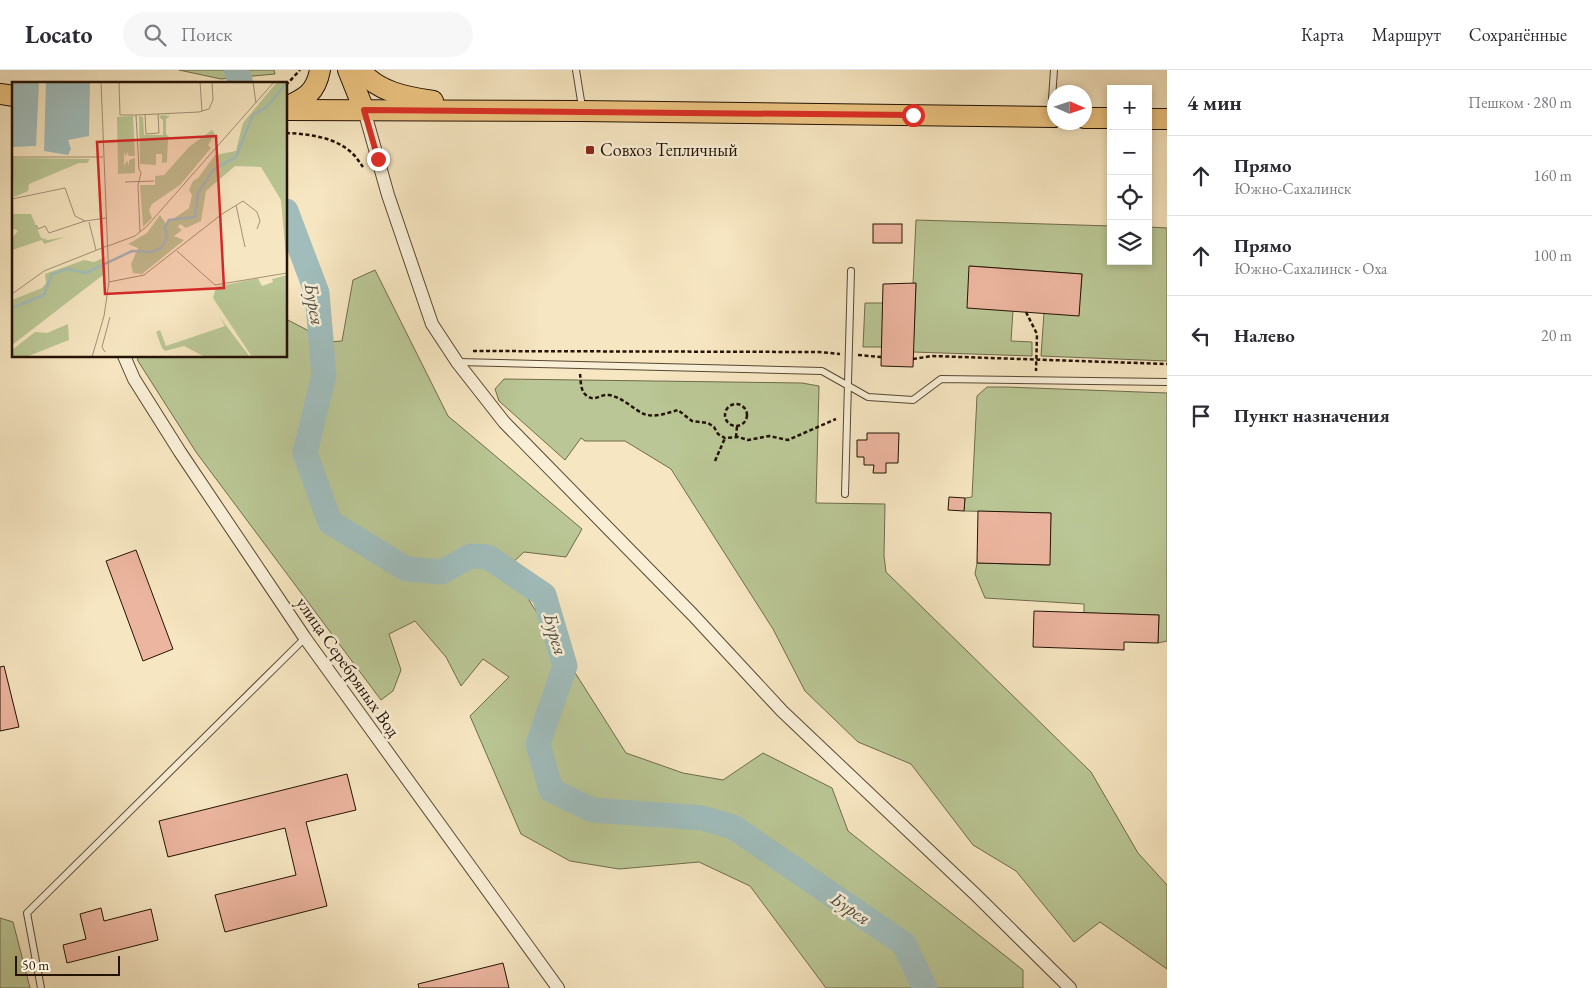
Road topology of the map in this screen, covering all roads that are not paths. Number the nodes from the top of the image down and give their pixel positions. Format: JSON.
{"nodes":[{"id":1,"x":320,"y":70,"type":"edge"},
{"id":2,"x":348,"y":70,"type":"edge"},
{"id":3,"x":360,"y":70,"type":"edge"},
{"id":4,"x":576,"y":70,"type":"edge"},
{"id":5,"x":1054,"y":70,"type":"edge"},
{"id":6,"x":1053,"y":85,"type":"edge"},
{"id":7,"x":288,"y":108,"type":"edge"},
{"id":8,"x":288,"y":109,"type":"edge"},
{"id":9,"x":364,"y":110,"type":"junction"},
{"id":10,"x":494,"y":110,"type":"junction"},
{"id":11,"x":582,"y":111,"type":"junction"},
{"id":12,"x":1047,"y":117,"type":"edge"},
{"id":13,"x":1092,"y":118,"type":"edge"},
{"id":14,"x":1107,"y":118,"type":"edge"},
{"id":15,"x":1152,"y":119,"type":"edge"},
{"id":16,"x":1167,"y":119,"type":"edge"},
{"id":17,"x":851,"y":271,"type":"dead end"},
{"id":18,"x":125,"y":358,"type":"edge"},
{"id":19,"x":457,"y":362,"type":"junction"},
{"id":20,"x":1167,"y":382,"type":"edge"},
{"id":21,"x":848,"y":385,"type":"junction"},
{"id":22,"x":845,"y":494,"type":"dead end"},
{"id":23,"x":305,"y":638,"type":"junction"},
{"id":24,"x":41,"y":988,"type":"edge"},
{"id":25,"x":558,"y":988,"type":"edge"},
{"id":26,"x":1070,"y":988,"type":"edge"}],
"edges":[{"from":1,"to":7,"type":"main road"},
{"from":2,"to":9,"type":"main road"},
{"from":3,"to":10,"type":"main road"},
{"from":4,"to":11,"type":"lane"},
{"from":5,"to":6,"type":"lane"},
{"from":8,"to":9,"type":"main road"},
{"from":9,"to":10,"type":"main road"},
{"from":9,"to":19,"type":"street"},
{"from":10,"to":11,"type":"main road"},
{"from":11,"to":12,"type":"main road"},
{"from":13,"to":14,"type":"main road"},
{"from":15,"to":16,"type":"main road"},
{"from":17,"to":21,"type":"lane"},
{"from":18,"to":23,"type":"street","name":"улица Серебряных Вод"},
{"from":19,"to":21,"type":"lane"},
{"from":19,"to":26,"type":"street"},
{"from":20,"to":21,"type":"lane"},
{"from":21,"to":22,"type":"lane"},
{"from":23,"to":24,"type":"lane"},
{"from":23,"to":25,"type":"street","name":"улица Серебряных Вод"}]}
